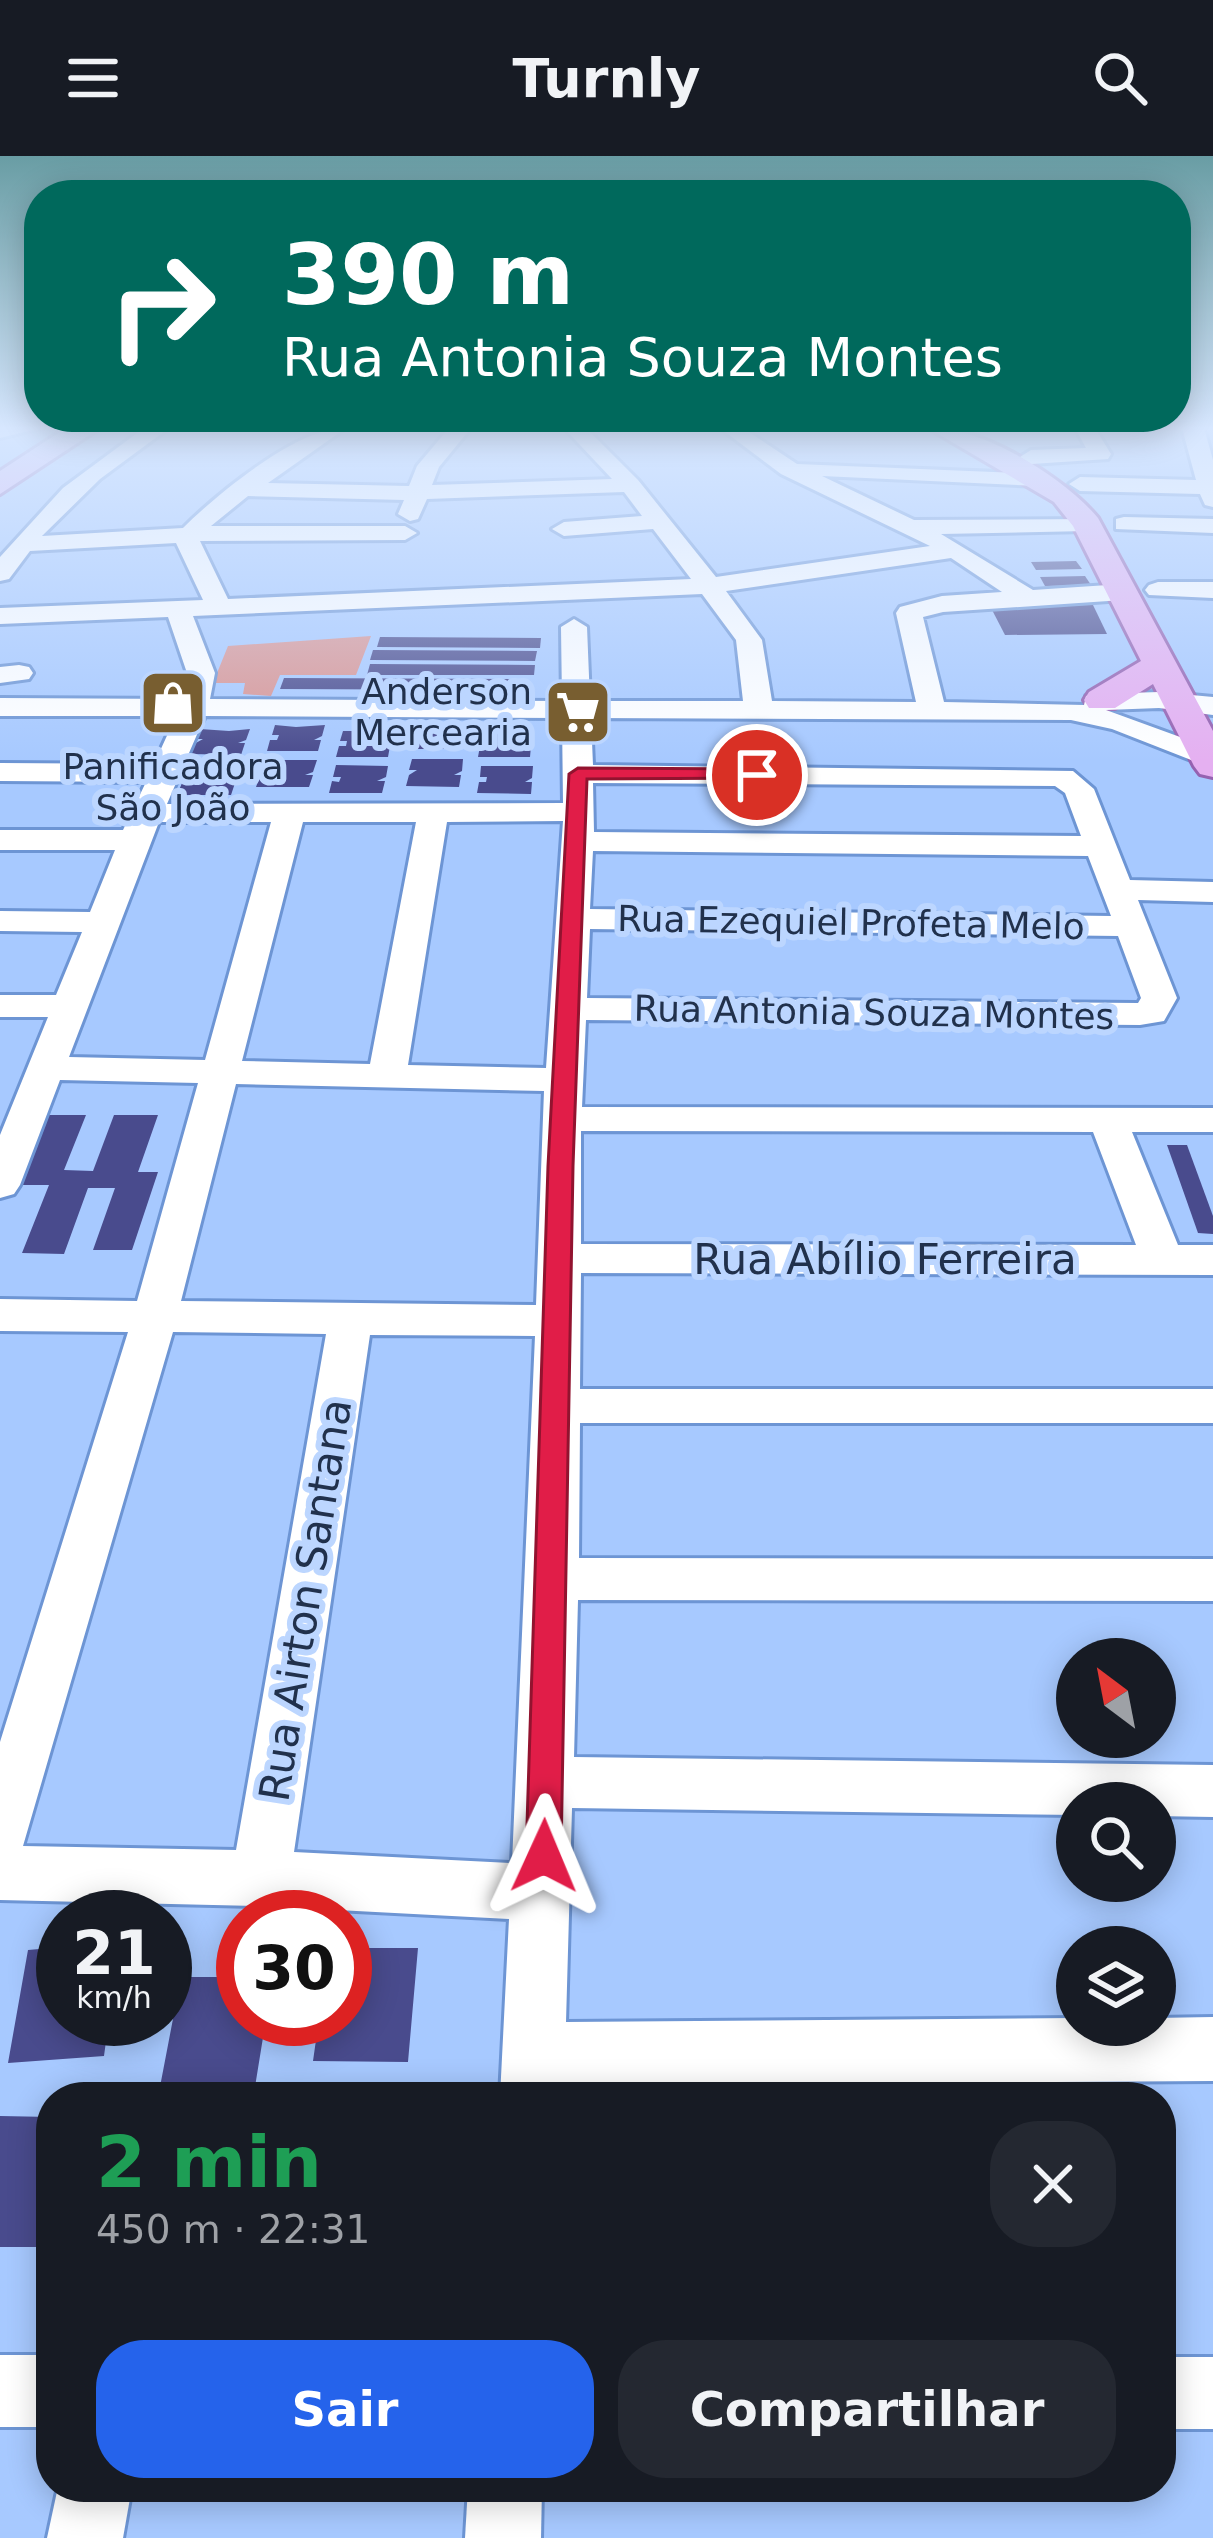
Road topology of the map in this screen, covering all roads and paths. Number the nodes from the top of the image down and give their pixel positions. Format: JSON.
{"nodes":[{"id":1,"x":25,"y":539,"type":"edge"},
{"id":2,"x":154,"y":539,"type":"edge"},
{"id":3,"x":187,"y":539,"type":"edge"},
{"id":4,"x":271,"y":539,"type":"edge"},
{"id":5,"x":405,"y":539,"type":"edge"},
{"id":6,"x":671,"y":539,"type":"edge"},
{"id":7,"x":936,"y":539,"type":"edge"},
{"id":8,"x":1095,"y":539,"type":"edge"},
{"id":9,"x":1120,"y":539,"type":"edge"},
{"id":10,"x":1183,"y":539,"type":"edge"},
{"id":11,"x":20,"y":544,"type":"junction"},
{"id":12,"x":956,"y":550,"type":"junction"},
{"id":13,"x":280,"y":555,"type":"dead end"},
{"id":14,"x":1141,"y":558,"type":"junction"},
{"id":15,"x":400,"y":566,"type":"junction"},
{"id":16,"x":0,"y":574,"type":"edge"},
{"id":17,"x":708,"y":586,"type":"junction"},
{"id":18,"x":1213,"y":590,"type":"edge"},
{"id":19,"x":1123,"y":592,"type":"junction"},
{"id":20,"x":1024,"y":596,"type":"junction"},
{"id":21,"x":219,"y":607,"type":"junction"},
{"id":22,"x":178,"y":609,"type":"junction"},
{"id":23,"x":0,"y":616,"type":"edge"},
{"id":24,"x":574,"y":627,"type":"dead end"},
{"id":25,"x":1176,"y":644,"type":"junction"},
{"id":26,"x":1203,"y":700,"type":"edge"},
{"id":27,"x":0,"y":707,"type":"edge"},
{"id":28,"x":194,"y":708,"type":"junction"},
{"id":29,"x":1086,"y":708,"type":"junction"},
{"id":30,"x":758,"y":710,"type":"junction"},
{"id":31,"x":932,"y":710,"type":"junction"},
{"id":32,"x":576,"y":712,"type":"junction"},
{"id":33,"x":1211,"y":762,"type":"edge"},
{"id":34,"x":0,"y":772,"type":"edge"},
{"id":35,"x":164,"y":772,"type":"junction"},
{"id":36,"x":578,"y":809,"type":"junction"},
{"id":37,"x":290,"y":811,"type":"junction"},
{"id":38,"x":434,"y":813,"type":"junction"},
{"id":39,"x":142,"y":826,"type":"junction"},
{"id":40,"x":0,"y":840,"type":"edge"},
{"id":41,"x":1098,"y":846,"type":"junction"},
{"id":42,"x":1118,"y":890,"type":"junction"},
{"id":43,"x":1213,"y":892,"type":"edge"},
{"id":44,"x":572,"y":919,"type":"junction"},
{"id":45,"x":0,"y":921,"type":"edge"},
{"id":46,"x":103,"y":922,"type":"junction"},
{"id":47,"x":1129,"y":926,"type":"junction"},
{"id":48,"x":0,"y":1006,"type":"edge"},
{"id":49,"x":74,"y":1006,"type":"junction"},
{"id":50,"x":570,"y":1009,"type":"junction"},
{"id":51,"x":49,"y":1068,"type":"junction"},
{"id":52,"x":223,"y":1072,"type":"junction"},
{"id":53,"x":386,"y":1078,"type":"junction"},
{"id":54,"x":564,"y":1100,"type":"junction"},
{"id":55,"x":14,"y":1116,"type":"edge"},
{"id":56,"x":1213,"y":1120,"type":"edge"},
{"id":57,"x":1109,"y":1123,"type":"junction"},
{"id":58,"x":0,"y":1185,"type":"edge"},
{"id":59,"x":558,"y":1258,"type":"junction"},
{"id":60,"x":1163,"y":1260,"type":"junction"},
{"id":61,"x":1213,"y":1260,"type":"edge"},
{"id":62,"x":0,"y":1315,"type":"edge"},
{"id":63,"x":154,"y":1320,"type":"junction"},
{"id":64,"x":559,"y":1321,"type":"junction"},
{"id":65,"x":350,"y":1322,"type":"junction"},
{"id":66,"x":557,"y":1406,"type":"junction"},
{"id":67,"x":1213,"y":1406,"type":"edge"},
{"id":68,"x":553,"y":1579,"type":"junction"},
{"id":69,"x":1213,"y":1580,"type":"edge"},
{"id":70,"x":545,"y":1782,"type":"junction"},
{"id":71,"x":1213,"y":1791,"type":"edge"},
{"id":72,"x":0,"y":1834,"type":"edge"},
{"id":73,"x":0,"y":1873,"type":"edge"},
{"id":74,"x":261,"y":1878,"type":"junction"},
{"id":75,"x":543,"y":1893,"type":"junction"},
{"id":76,"x":1213,"y":2049,"type":"edge"},
{"id":77,"x":534,"y":2075,"type":"edge"},
{"id":78,"x":0,"y":2391,"type":"edge"},
{"id":79,"x":36,"y":2391,"type":"edge"},
{"id":80,"x":1213,"y":2392,"type":"edge"},
{"id":81,"x":1176,"y":2393,"type":"edge"},
{"id":82,"x":92,"y":2502,"type":"edge"},
{"id":83,"x":504,"y":2502,"type":"edge"},
{"id":84,"x":85,"y":2538,"type":"edge"},
{"id":85,"x":503,"y":2538,"type":"edge"}],
"edges":[{"from":1,"to":11,"type":"street"},
{"from":2,"to":11,"type":"street"},
{"from":3,"to":21,"type":"street"},
{"from":4,"to":15,"type":"street"},
{"from":5,"to":15,"type":"street"},
{"from":6,"to":17,"type":"street"},
{"from":7,"to":12,"type":"street"},
{"from":8,"to":19,"type":"main road"},
{"from":9,"to":14,"type":"main road"},
{"from":10,"to":14,"type":"street"},
{"from":11,"to":16,"type":"street"},
{"from":12,"to":17,"type":"street"},
{"from":12,"to":20,"type":"street"},
{"from":13,"to":15,"type":"street"},
{"from":14,"to":18,"type":"street"},
{"from":14,"to":25,"type":"main road"},
{"from":15,"to":17,"type":"street"},
{"from":15,"to":21,"type":"street"},
{"from":17,"to":30,"type":"street"},
{"from":19,"to":20,"type":"street"},
{"from":19,"to":25,"type":"main road"},
{"from":20,"to":31,"type":"street"},
{"from":21,"to":22,"type":"street"},
{"from":22,"to":23,"type":"street"},
{"from":22,"to":28,"type":"street"},
{"from":24,"to":32,"type":"street"},
{"from":25,"to":26,"type":"main road"},
{"from":25,"to":29,"type":"main road"},
{"from":26,"to":29,"type":"street"},
{"from":26,"to":33,"type":"main road"},
{"from":27,"to":28,"type":"street"},
{"from":28,"to":32,"type":"street"},
{"from":28,"to":35,"type":"street"},
{"from":29,"to":31,"type":"street"},
{"from":29,"to":33,"type":"street"},
{"from":30,"to":31,"type":"street"},
{"from":30,"to":32,"type":"street"},
{"from":32,"to":36,"type":"street"},
{"from":34,"to":35,"type":"street"},
{"from":35,"to":39,"type":"street"},
{"from":36,"to":38,"type":"street"},
{"from":36,"to":41,"type":"street"},
{"from":36,"to":41,"type":"street","name":"Rua Antonia Souza Montes"},
{"from":36,"to":44,"type":"street"},
{"from":37,"to":38,"type":"street"},
{"from":37,"to":39,"type":"street"},
{"from":37,"to":52,"type":"street"},
{"from":38,"to":53,"type":"street"},
{"from":39,"to":40,"type":"street"},
{"from":39,"to":46,"type":"street"},
{"from":41,"to":42,"type":"street","name":"Rua Antonia Souza Montes"},
{"from":42,"to":43,"type":"street"},
{"from":42,"to":47,"type":"street","name":"Rua Antonia Souza Montes"},
{"from":44,"to":47,"type":"street","name":"Rua Ezequiel Profeta Melo"},
{"from":44,"to":50,"type":"street"},
{"from":45,"to":46,"type":"street"},
{"from":46,"to":49,"type":"street"},
{"from":47,"to":50,"type":"street","name":"Rua Antonia Souza Montes"},
{"from":48,"to":49,"type":"street"},
{"from":49,"to":51,"type":"street"},
{"from":50,"to":54,"type":"street"},
{"from":51,"to":52,"type":"street"},
{"from":51,"to":55,"type":"street"},
{"from":52,"to":53,"type":"street"},
{"from":52,"to":63,"type":"street"},
{"from":53,"to":54,"type":"street"},
{"from":54,"to":57,"type":"street"},
{"from":54,"to":59,"type":"street"},
{"from":55,"to":58,"type":"street"},
{"from":56,"to":57,"type":"street"},
{"from":57,"to":60,"type":"street"},
{"from":59,"to":60,"type":"street","name":"Rua Abílio Ferreira"},
{"from":59,"to":64,"type":"street"},
{"from":60,"to":61,"type":"street","name":"Rua Abílio Ferreira"},
{"from":62,"to":63,"type":"street"},
{"from":63,"to":65,"type":"street"},
{"from":63,"to":72,"type":"street"},
{"from":64,"to":65,"type":"street"},
{"from":64,"to":66,"type":"street"},
{"from":65,"to":74,"type":"street","name":"Rua Airton Santana"},
{"from":66,"to":67,"type":"street"},
{"from":66,"to":68,"type":"street"},
{"from":68,"to":69,"type":"street"},
{"from":68,"to":70,"type":"street"},
{"from":70,"to":71,"type":"street"},
{"from":70,"to":75,"type":"street"},
{"from":73,"to":74,"type":"street"},
{"from":74,"to":75,"type":"street"},
{"from":75,"to":77,"type":"street"},
{"from":76,"to":77,"type":"street"},
{"from":78,"to":79,"type":"street"},
{"from":80,"to":81,"type":"street"},
{"from":82,"to":84,"type":"street"},
{"from":83,"to":85,"type":"street"}]}
